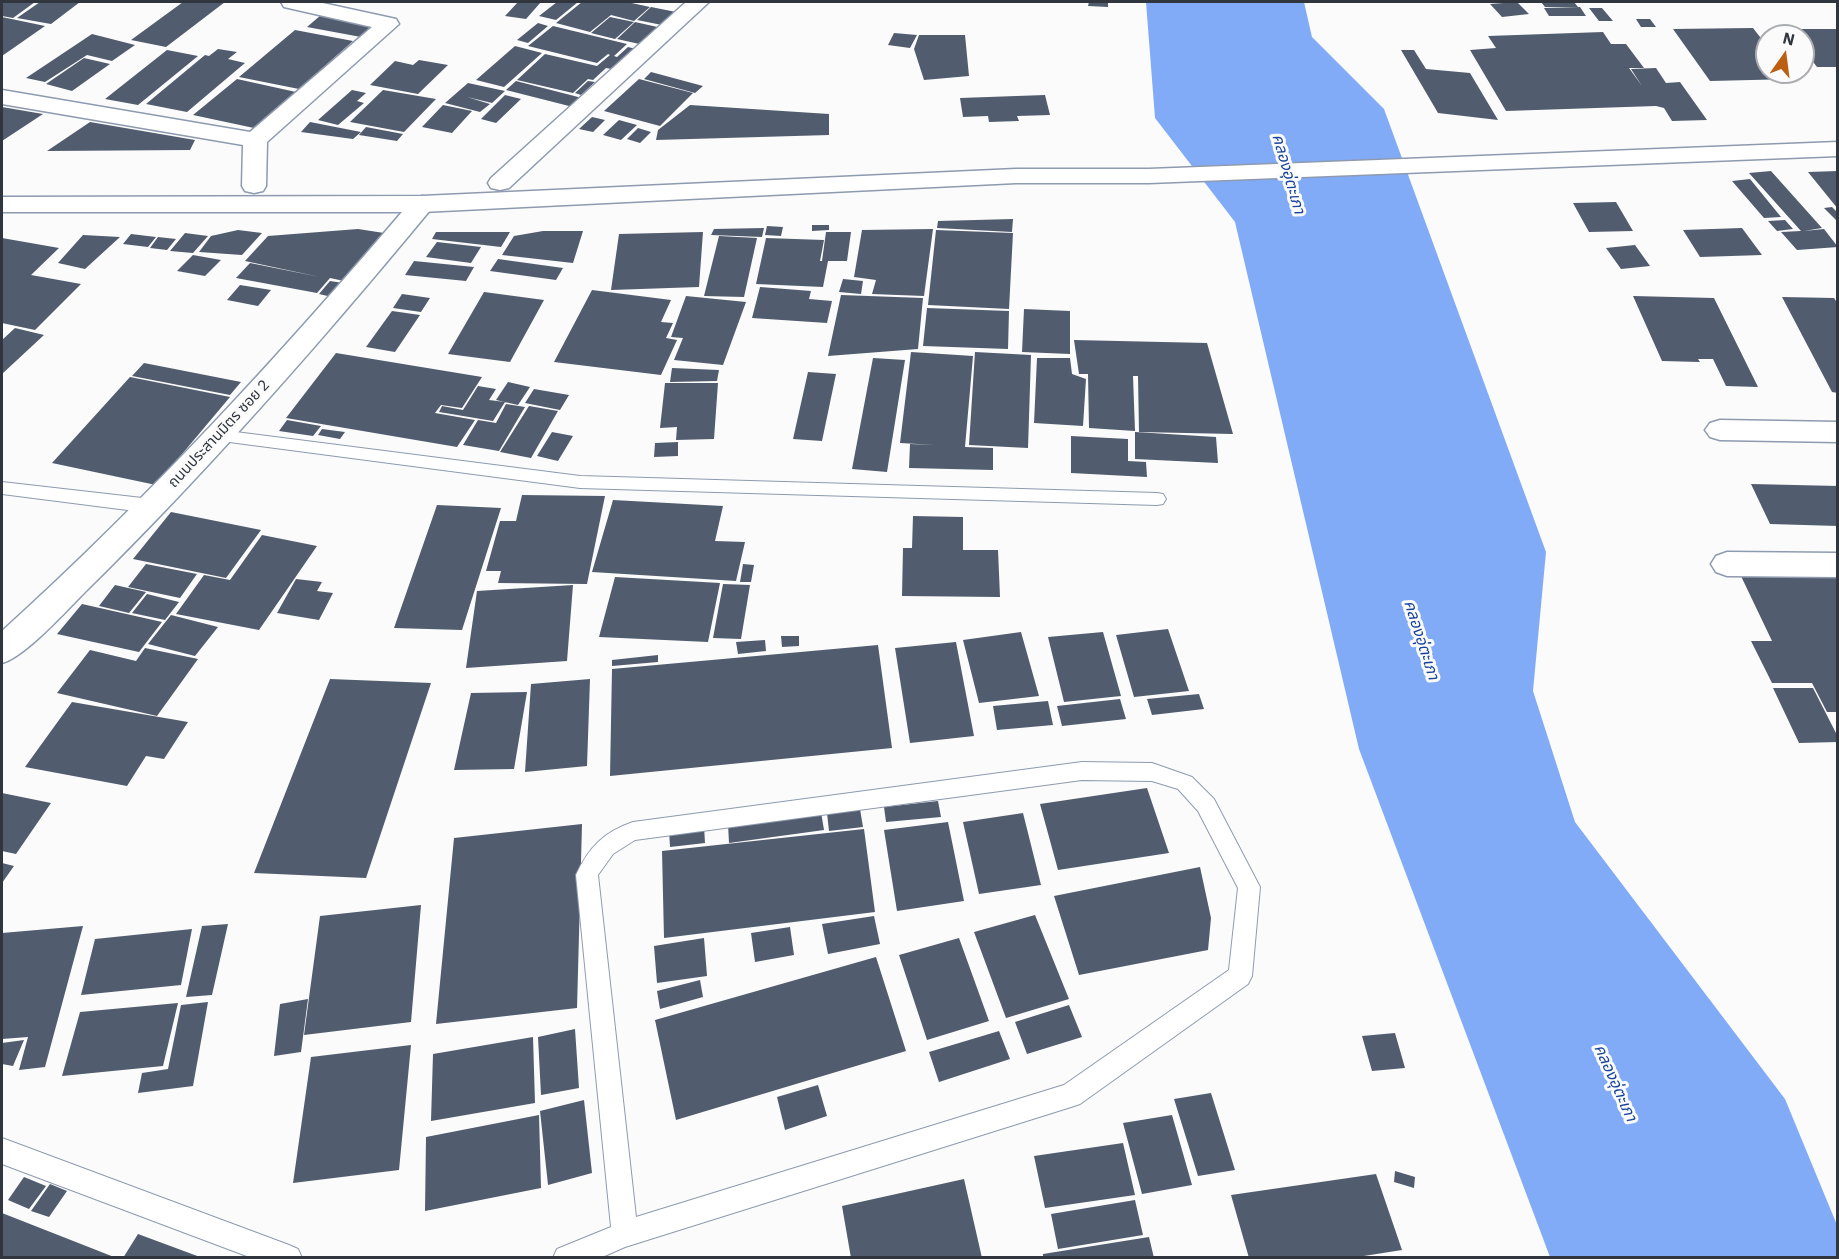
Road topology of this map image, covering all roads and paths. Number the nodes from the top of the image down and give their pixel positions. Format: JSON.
{"nodes":[{"id":1,"x":292,"y":2,"type":"edge"},
{"id":2,"x":698,"y":2,"type":"edge"},
{"id":3,"x":2,"y":97,"type":"edge"},
{"id":4,"x":255,"y":140,"type":"junction"},
{"id":5,"x":1838,"y":149,"type":"edge"},
{"id":6,"x":1014,"y":170,"type":"junction"},
{"id":7,"x":500,"y":183,"type":"junction"},
{"id":8,"x":2,"y":185,"type":"edge"},
{"id":9,"x":254,"y":186,"type":"junction"},
{"id":10,"x":81,"y":196,"type":"junction"},
{"id":11,"x":422,"y":204,"type":"junction"},
{"id":12,"x":2,"y":205,"type":"edge"},
{"id":13,"x":1720,"y":430,"type":"dead end"},
{"id":14,"x":1838,"y":432,"type":"edge"},
{"id":15,"x":220,"y":436,"type":"junction"},
{"id":16,"x":2,"y":488,"type":"edge"},
{"id":17,"x":1156,"y":499,"type":"dead end"},
{"id":18,"x":151,"y":506,"type":"junction"},
{"id":19,"x":1727,"y":564,"type":"dead end"},
{"id":20,"x":1838,"y":565,"type":"edge"},
{"id":21,"x":2,"y":650,"type":"edge"},
{"id":22,"x":2,"y":1151,"type":"edge"},
{"id":23,"x":625,"y":1234,"type":"junction"},
{"id":24,"x":289,"y":1257,"type":"edge"},
{"id":25,"x":566,"y":1257,"type":"edge"}],
"edges":[{"from":1,"to":4,"type":"main road"},
{"from":2,"to":7,"type":"main road"},
{"from":3,"to":4,"type":"main road"},
{"from":4,"to":9,"type":"main road"},
{"from":5,"to":6,"type":"main road"},
{"from":6,"to":7,"type":"main road"},
{"from":6,"to":11,"type":"main road"},
{"from":7,"to":9,"type":"main road"},
{"from":8,"to":10,"type":"main road"},
{"from":9,"to":10,"type":"main road"},
{"from":10,"to":11,"type":"main road"},
{"from":10,"to":12,"type":"main road"},
{"from":11,"to":15,"type":"main road","name":"ถนนประสานมิตร ซอย 2"},
{"from":13,"to":14,"type":"main road"},
{"from":15,"to":17,"type":"lane"},
{"from":15,"to":18,"type":"main road","name":"ถนนประสานมิตร ซอย 2"},
{"from":16,"to":18,"type":"lane"},
{"from":18,"to":21,"type":"main road","name":"ถนนประสานมิตร ซอย 2"},
{"from":19,"to":20,"type":"main road"},
{"from":22,"to":24,"type":"lane"},
{"from":23,"to":23,"type":"lane"},
{"from":23,"to":25,"type":"lane"}]}
